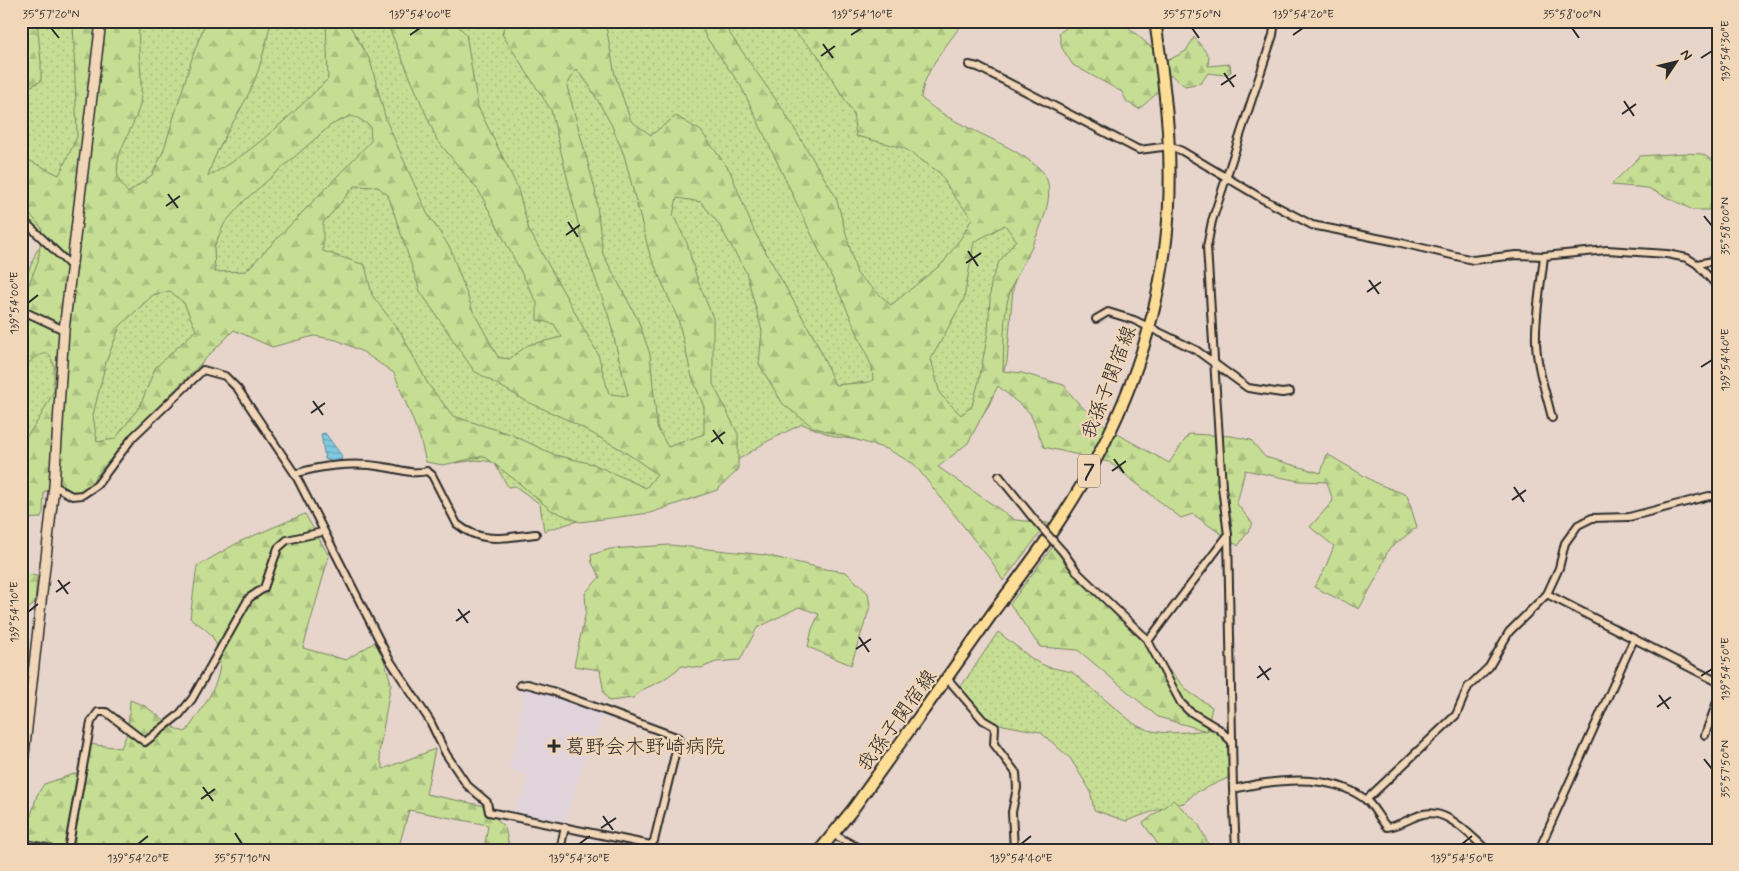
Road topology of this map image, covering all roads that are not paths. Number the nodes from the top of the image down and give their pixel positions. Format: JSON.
{"nodes":[{"id":1,"x":101,"y":21,"type":"edge"},
{"id":2,"x":1156,"y":21,"type":"edge"},
{"id":3,"x":1275,"y":21,"type":"edge"},
{"id":4,"x":969,"y":65,"type":"dead end"},
{"id":5,"x":1170,"y":146,"type":"junction"},
{"id":6,"x":1226,"y":177,"type":"junction"},
{"id":7,"x":21,"y":218,"type":"edge"},
{"id":8,"x":1544,"y":256,"type":"junction"},
{"id":9,"x":1718,"y":260,"type":"edge"},
{"id":10,"x":1697,"y":264,"type":"junction"},
{"id":11,"x":72,"y":267,"type":"junction"},
{"id":12,"x":1718,"y":287,"type":"edge"},
{"id":13,"x":21,"y":310,"type":"edge"},
{"id":14,"x":1096,"y":319,"type":"dead end"},
{"id":15,"x":1148,"y":329,"type":"junction"},
{"id":16,"x":64,"y":330,"type":"junction"},
{"id":17,"x":1216,"y":366,"type":"junction"},
{"id":18,"x":1290,"y":392,"type":"dead end"},
{"id":19,"x":1552,"y":418,"type":"dead end"},
{"id":20,"x":294,"y":474,"type":"junction"},
{"id":21,"x":999,"y":476,"type":"dead end"},
{"id":22,"x":54,"y":486,"type":"junction"},
{"id":23,"x":1718,"y":497,"type":"edge"},
{"id":24,"x":322,"y":532,"type":"junction"},
{"id":25,"x":536,"y":534,"type":"dead end"},
{"id":26,"x":1228,"y":535,"type":"junction"},
{"id":27,"x":1547,"y":594,"type":"junction"},
{"id":28,"x":1634,"y":639,"type":"junction"},
{"id":29,"x":1148,"y":641,"type":"junction"},
{"id":30,"x":947,"y":678,"type":"junction"},
{"id":31,"x":1718,"y":682,"type":"edge"},
{"id":32,"x":520,"y":685,"type":"dead end"},
{"id":33,"x":1718,"y":699,"type":"edge"},
{"id":34,"x":1705,"y":735,"type":"dead end"},
{"id":35,"x":1232,"y":742,"type":"junction"},
{"id":36,"x":21,"y":781,"type":"edge"},
{"id":37,"x":1233,"y":789,"type":"junction"},
{"id":38,"x":1366,"y":800,"type":"junction"},
{"id":39,"x":565,"y":827,"type":"junction"},
{"id":40,"x":834,"y":834,"type":"junction"},
{"id":41,"x":21,"y":844,"type":"edge"},
{"id":42,"x":650,"y":848,"type":"edge"},
{"id":43,"x":50,"y":850,"type":"edge"},
{"id":44,"x":68,"y":850,"type":"edge"},
{"id":45,"x":560,"y":850,"type":"edge"},
{"id":46,"x":820,"y":850,"type":"edge"},
{"id":47,"x":862,"y":850,"type":"edge"},
{"id":48,"x":1014,"y":850,"type":"edge"},
{"id":49,"x":1236,"y":850,"type":"edge"},
{"id":50,"x":1487,"y":850,"type":"edge"},
{"id":51,"x":1539,"y":850,"type":"edge"}],
"edges":[{"from":1,"to":11,"type":"street"},
{"from":2,"to":5,"type":"main road","name":"我孫子関宿線","number":"7"},
{"from":3,"to":6,"type":"street"},
{"from":4,"to":5,"type":"street"},
{"from":5,"to":6,"type":"street"},
{"from":5,"to":15,"type":"main road","name":"我孫子関宿線","number":"7"},
{"from":6,"to":8,"type":"street"},
{"from":6,"to":17,"type":"street"},
{"from":7,"to":11,"type":"street"},
{"from":8,"to":10,"type":"street"},
{"from":8,"to":19,"type":"street"},
{"from":9,"to":10,"type":"street"},
{"from":10,"to":12,"type":"street"},
{"from":11,"to":16,"type":"street"},
{"from":13,"to":16,"type":"street"},
{"from":14,"to":15,"type":"street"},
{"from":15,"to":17,"type":"street"},
{"from":15,"to":30,"type":"main road","name":"我孫子関宿線","number":"7"},
{"from":16,"to":22,"type":"street"},
{"from":17,"to":18,"type":"street"},
{"from":17,"to":26,"type":"street"},
{"from":20,"to":22,"type":"street"},
{"from":20,"to":24,"type":"street"},
{"from":20,"to":25,"type":"street"},
{"from":21,"to":29,"type":"street","bridge":true},
{"from":22,"to":36,"type":"street"},
{"from":23,"to":27,"type":"street"},
{"from":24,"to":39,"type":"street"},
{"from":24,"to":44,"type":"street"},
{"from":26,"to":29,"type":"street"},
{"from":26,"to":35,"type":"street"},
{"from":27,"to":28,"type":"street"},
{"from":27,"to":38,"type":"street"},
{"from":28,"to":31,"type":"street"},
{"from":28,"to":51,"type":"street"},
{"from":29,"to":35,"type":"street"},
{"from":30,"to":40,"type":"main road","name":"我孫子関宿線","number":"7"},
{"from":30,"to":48,"type":"street"},
{"from":32,"to":42,"type":"street"},
{"from":33,"to":34,"type":"street"},
{"from":35,"to":37,"type":"street"},
{"from":37,"to":38,"type":"street"},
{"from":37,"to":49,"type":"street"},
{"from":38,"to":50,"type":"street"},
{"from":39,"to":42,"type":"street"},
{"from":39,"to":45,"type":"street"},
{"from":40,"to":46,"type":"main road","name":"我孫子関宿線","number":"7"},
{"from":40,"to":47,"type":"street"},
{"from":41,"to":43,"type":"street"}]}
